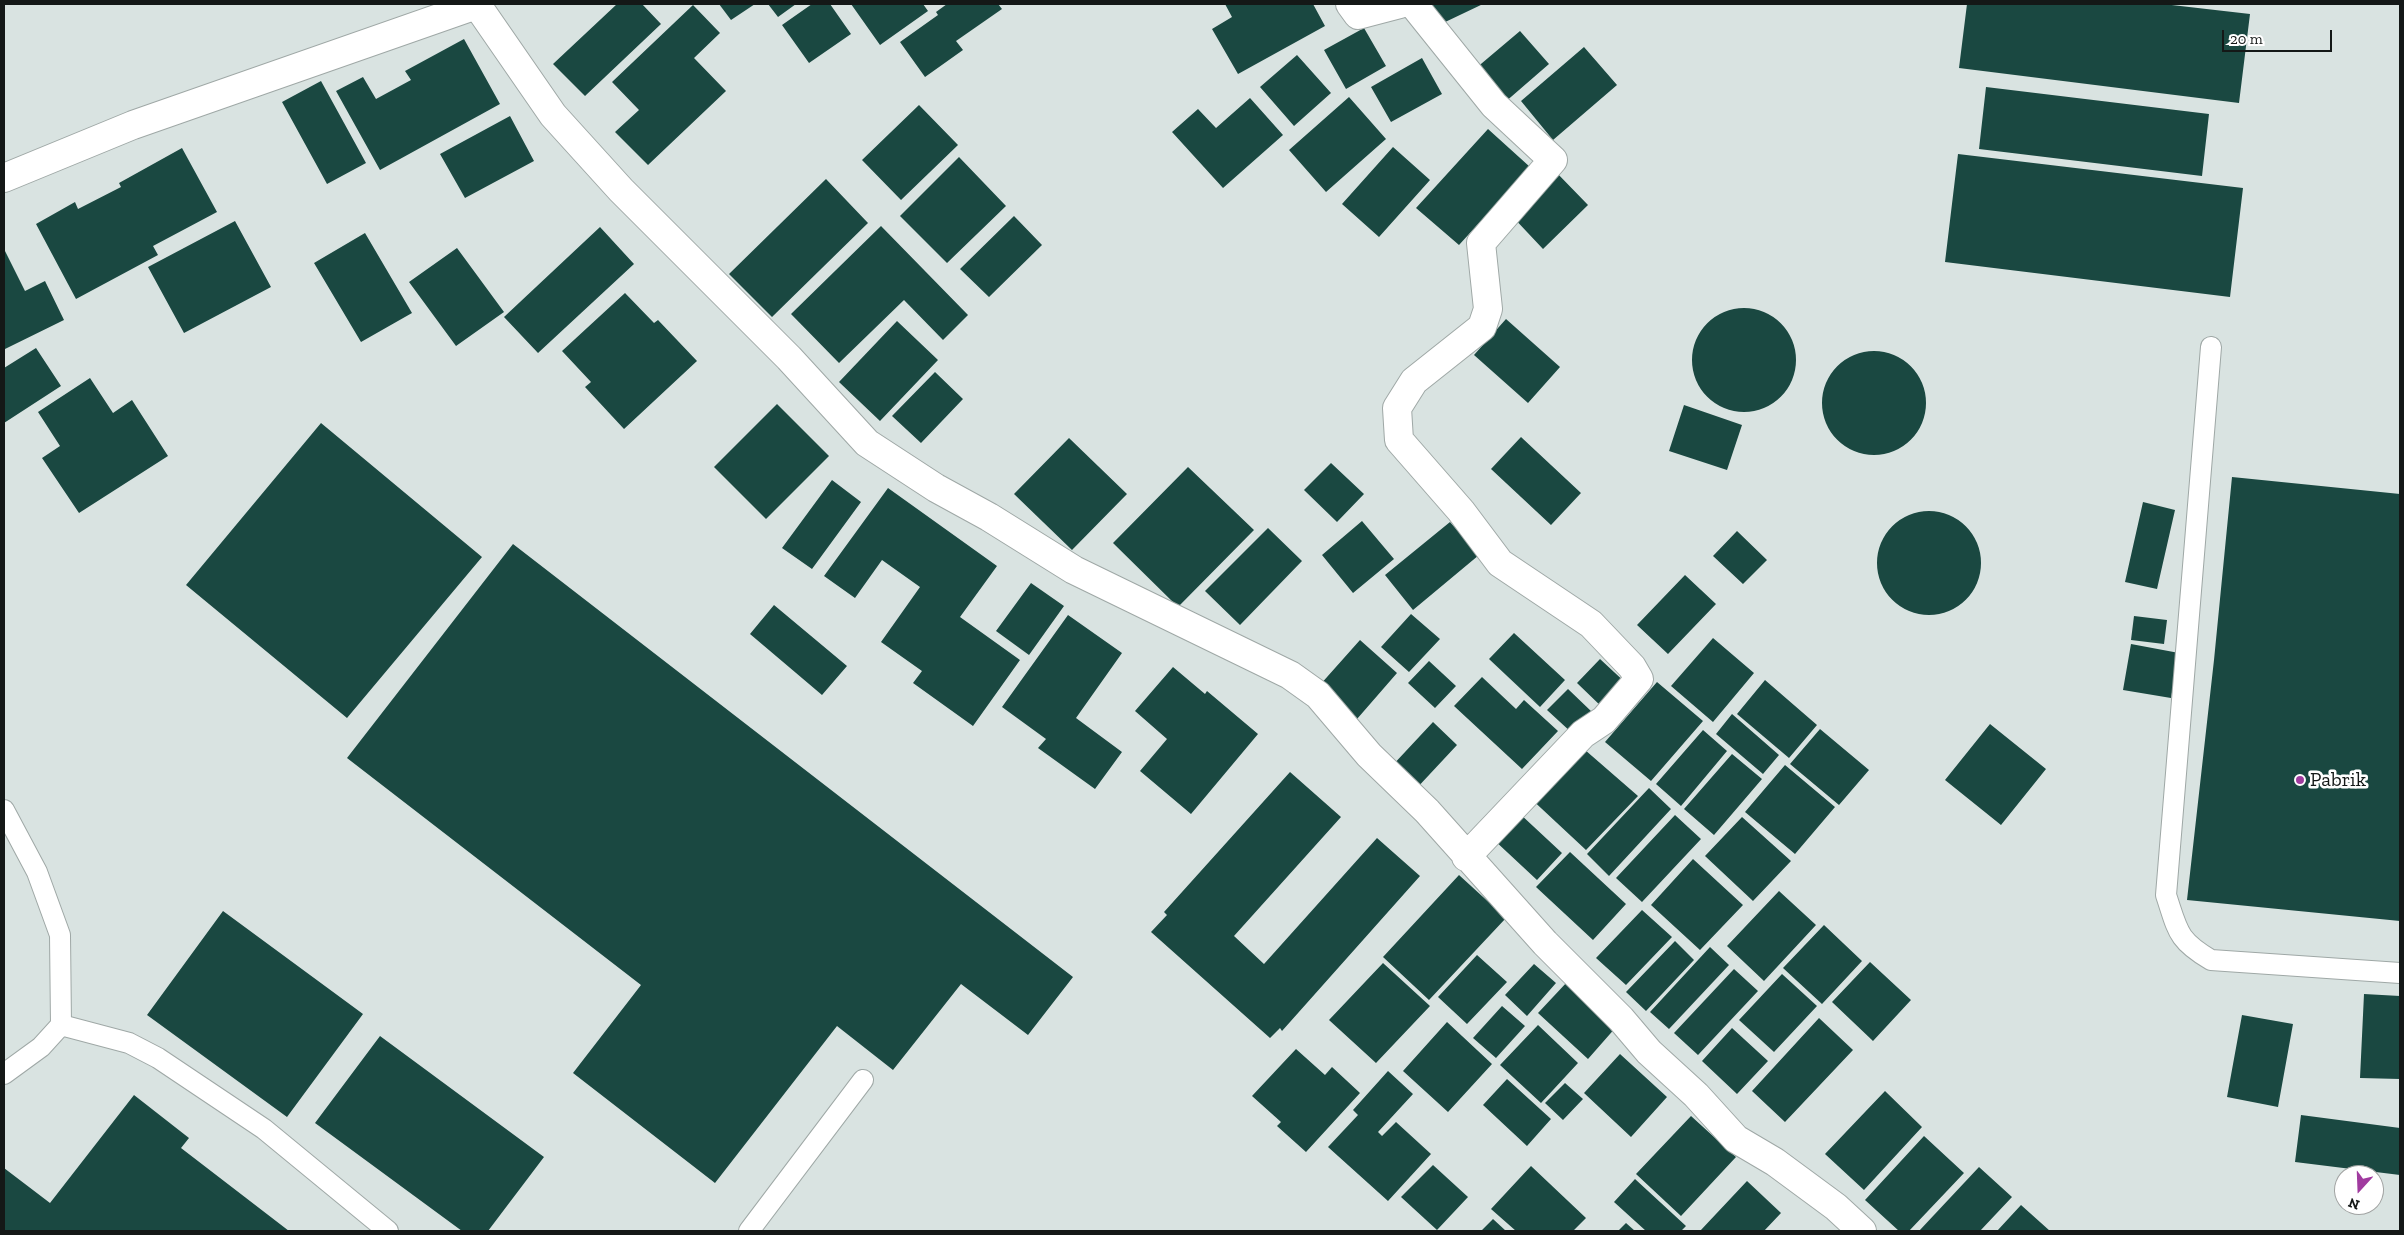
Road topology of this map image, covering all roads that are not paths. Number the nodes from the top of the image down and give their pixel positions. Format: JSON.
{"nodes":[{"id":1,"x":478,"y":4,"type":"edge"},
{"id":2,"x":1350,"y":4,"type":"edge"},
{"id":3,"x":1400,"y":4,"type":"edge"},
{"id":4,"x":1413,"y":4,"type":"edge"},
{"id":5,"x":4,"y":178,"type":"edge"},
{"id":6,"x":2211,"y":347,"type":"dead end"},
{"id":7,"x":4,"y":810,"type":"edge"},
{"id":8,"x":1466,"y":856,"type":"junction"},
{"id":9,"x":2400,"y":973,"type":"edge"},
{"id":10,"x":61,"y":1025,"type":"junction"},
{"id":11,"x":4,"y":1074,"type":"edge"},
{"id":12,"x":863,"y":1080,"type":"dead end"},
{"id":13,"x":388,"y":1231,"type":"edge"},
{"id":14,"x":749,"y":1231,"type":"edge"},
{"id":15,"x":1862,"y":1231,"type":"edge"}],
"edges":[{"from":1,"to":5,"type":"street"},
{"from":1,"to":8,"type":"street"},
{"from":2,"to":3,"type":"street"},
{"from":4,"to":8,"type":"street"},
{"from":6,"to":9,"type":"lane"},
{"from":7,"to":10,"type":"lane"},
{"from":8,"to":15,"type":"street"},
{"from":10,"to":11,"type":"lane"},
{"from":10,"to":13,"type":"lane"},
{"from":12,"to":14,"type":"lane"}]}
